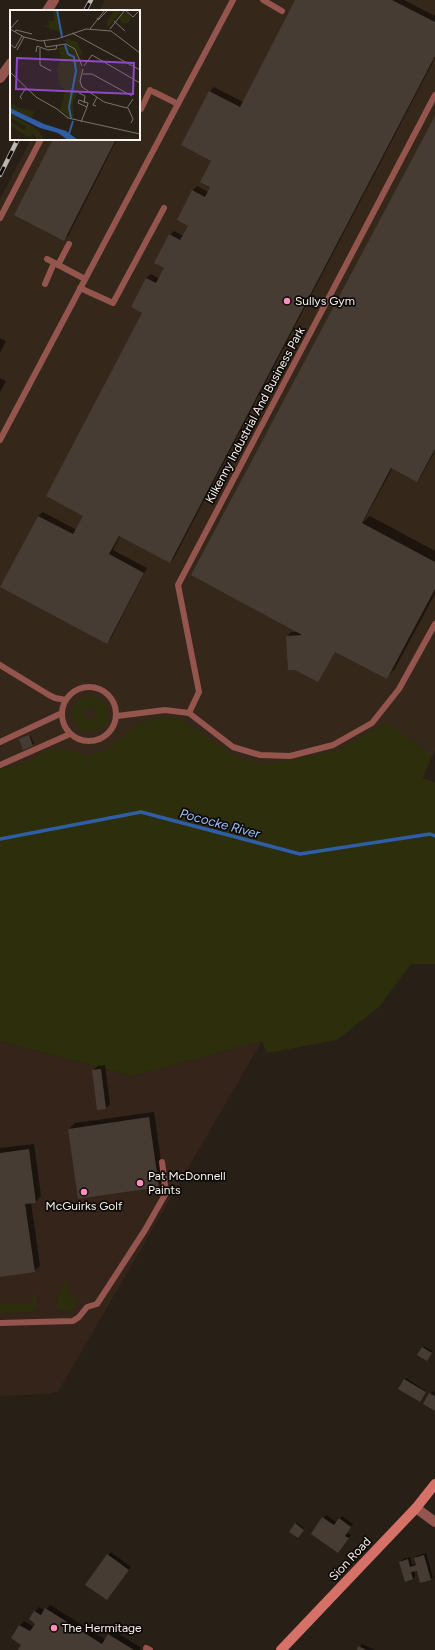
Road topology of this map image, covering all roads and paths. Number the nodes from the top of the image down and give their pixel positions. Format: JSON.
{"nodes":[{"id":1,"x":54,"y":0,"type":"edge"},
{"id":2,"x":234,"y":0,"type":"edge"},
{"id":3,"x":263,"y":0,"type":"edge"},
{"id":4,"x":48,"y":10,"type":"edge"},
{"id":5,"x":282,"y":11,"type":"dead end"},
{"id":6,"x":10,"y":63,"type":"edge"},
{"id":7,"x":0,"y":78,"type":"edge"},
{"id":8,"x":435,"y":96,"type":"edge"},
{"id":9,"x":178,"y":104,"type":"junction"},
{"id":10,"x":140,"y":109,"type":"dead end"},
{"id":11,"x":40,"y":140,"type":"edge"},
{"id":12,"x":164,"y":208,"type":"dead end"},
{"id":13,"x":0,"y":218,"type":"edge"},
{"id":14,"x":69,"y":244,"type":"dead end"},
{"id":15,"x":47,"y":259,"type":"dead end"},
{"id":16,"x":56,"y":264,"type":"junction"},
{"id":17,"x":85,"y":279,"type":"junction"},
{"id":18,"x":44,"y":284,"type":"dead end"},
{"id":19,"x":80,"y":288,"type":"junction"},
{"id":20,"x":0,"y":440,"type":"edge"},
{"id":21,"x":435,"y":624,"type":"edge"},
{"id":22,"x":0,"y":665,"type":"edge"},
{"id":23,"x":66,"y":700,"type":"junction"},
{"id":24,"x":62,"y":713,"type":"junction"},
{"id":25,"x":189,"y":713,"type":"junction"},
{"id":26,"x":117,"y":716,"type":"junction"},
{"id":27,"x":70,"y":734,"type":"junction"},
{"id":28,"x":0,"y":742,"type":"edge"},
{"id":29,"x":0,"y":764,"type":"edge"},
{"id":30,"x":162,"y":1162,"type":"dead end"},
{"id":31,"x":0,"y":1323,"type":"edge"},
{"id":32,"x":435,"y":1484,"type":"edge"},
{"id":33,"x":416,"y":1508,"type":"junction"},
{"id":34,"x":435,"y":1522,"type":"edge"},
{"id":35,"x":281,"y":1650,"type":"edge"}],
"edges":[{"from":1,"to":4,"type":"street"},
{"from":2,"to":9,"type":"lane"},
{"from":3,"to":5,"type":"lane"},
{"from":6,"to":7,"type":"street"},
{"from":8,"to":25,"type":"lane","name":"Kilkenny Industrial And Business Park"},
{"from":9,"to":10,"type":"lane"},
{"from":9,"to":17,"type":"lane"},
{"from":11,"to":13,"type":"lane"},
{"from":12,"to":19,"type":"lane"},
{"from":14,"to":16,"type":"lane"},
{"from":15,"to":16,"type":"lane"},
{"from":16,"to":17,"type":"lane"},
{"from":16,"to":18,"type":"lane"},
{"from":17,"to":19,"type":"lane"},
{"from":19,"to":20,"type":"lane"},
{"from":21,"to":25,"type":"lane"},
{"from":22,"to":23,"type":"lane"},
{"from":23,"to":24,"type":"lane"},
{"from":23,"to":26,"type":"lane"},
{"from":24,"to":27,"type":"lane"},
{"from":24,"to":28,"type":"lane"},
{"from":25,"to":26,"type":"lane"},
{"from":26,"to":27,"type":"lane"},
{"from":27,"to":29,"type":"lane"},
{"from":30,"to":31,"type":"lane"},
{"from":32,"to":33,"type":"street","name":"Sion Road"},
{"from":33,"to":34,"type":"street"},
{"from":33,"to":35,"type":"street","name":"Sion Road"}]}
